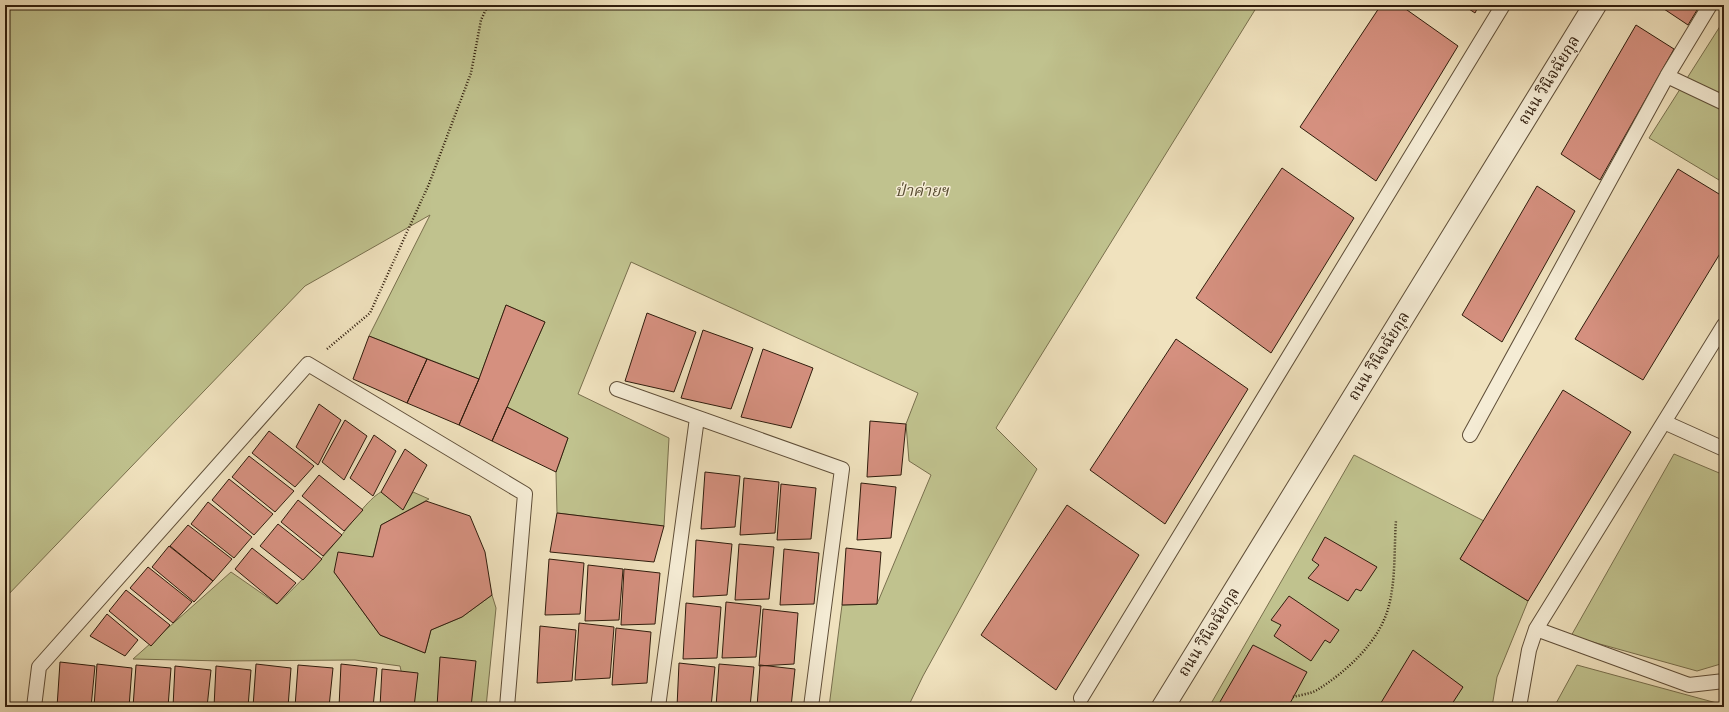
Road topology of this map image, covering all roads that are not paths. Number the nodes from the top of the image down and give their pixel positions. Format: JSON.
{"nodes":[{"id":1,"x":1503,"y":5,"type":"edge"},
{"id":2,"x":1595,"y":5,"type":"edge"},
{"id":3,"x":1710,"y":5,"type":"edge"},
{"id":4,"x":1667,"y":76,"type":"junction"},
{"id":5,"x":1724,"y":103,"type":"edge"},
{"id":6,"x":1724,"y":326,"type":"edge"},
{"id":7,"x":617,"y":389,"type":"dead end"},
{"id":8,"x":697,"y":418,"type":"junction"},
{"id":9,"x":1664,"y":422,"type":"junction"},
{"id":10,"x":1470,"y":435,"type":"dead end"},
{"id":11,"x":1724,"y":449,"type":"edge"},
{"id":12,"x":1536,"y":629,"type":"junction"},
{"id":13,"x":1724,"y":681,"type":"edge"},
{"id":14,"x":1081,"y":698,"type":"dead end"},
{"id":15,"x":34,"y":707,"type":"edge"},
{"id":16,"x":508,"y":707,"type":"edge"},
{"id":17,"x":658,"y":707,"type":"edge"},
{"id":18,"x":811,"y":707,"type":"edge"},
{"id":19,"x":1163,"y":707,"type":"edge"},
{"id":20,"x":1519,"y":707,"type":"edge"}],
"edges":[{"from":1,"to":14,"type":"lane"},
{"from":2,"to":19,"type":"street","name":"ถนน วินิจฉัยกุล"},
{"from":3,"to":4,"type":"lane"},
{"from":4,"to":5,"type":"lane"},
{"from":4,"to":10,"type":"lane"},
{"from":6,"to":9,"type":"lane"},
{"from":7,"to":8,"type":"lane"},
{"from":8,"to":17,"type":"lane"},
{"from":8,"to":18,"type":"lane"},
{"from":9,"to":11,"type":"lane"},
{"from":9,"to":12,"type":"lane"},
{"from":12,"to":13,"type":"lane"},
{"from":12,"to":20,"type":"lane"},
{"from":15,"to":16,"type":"lane"}]}
